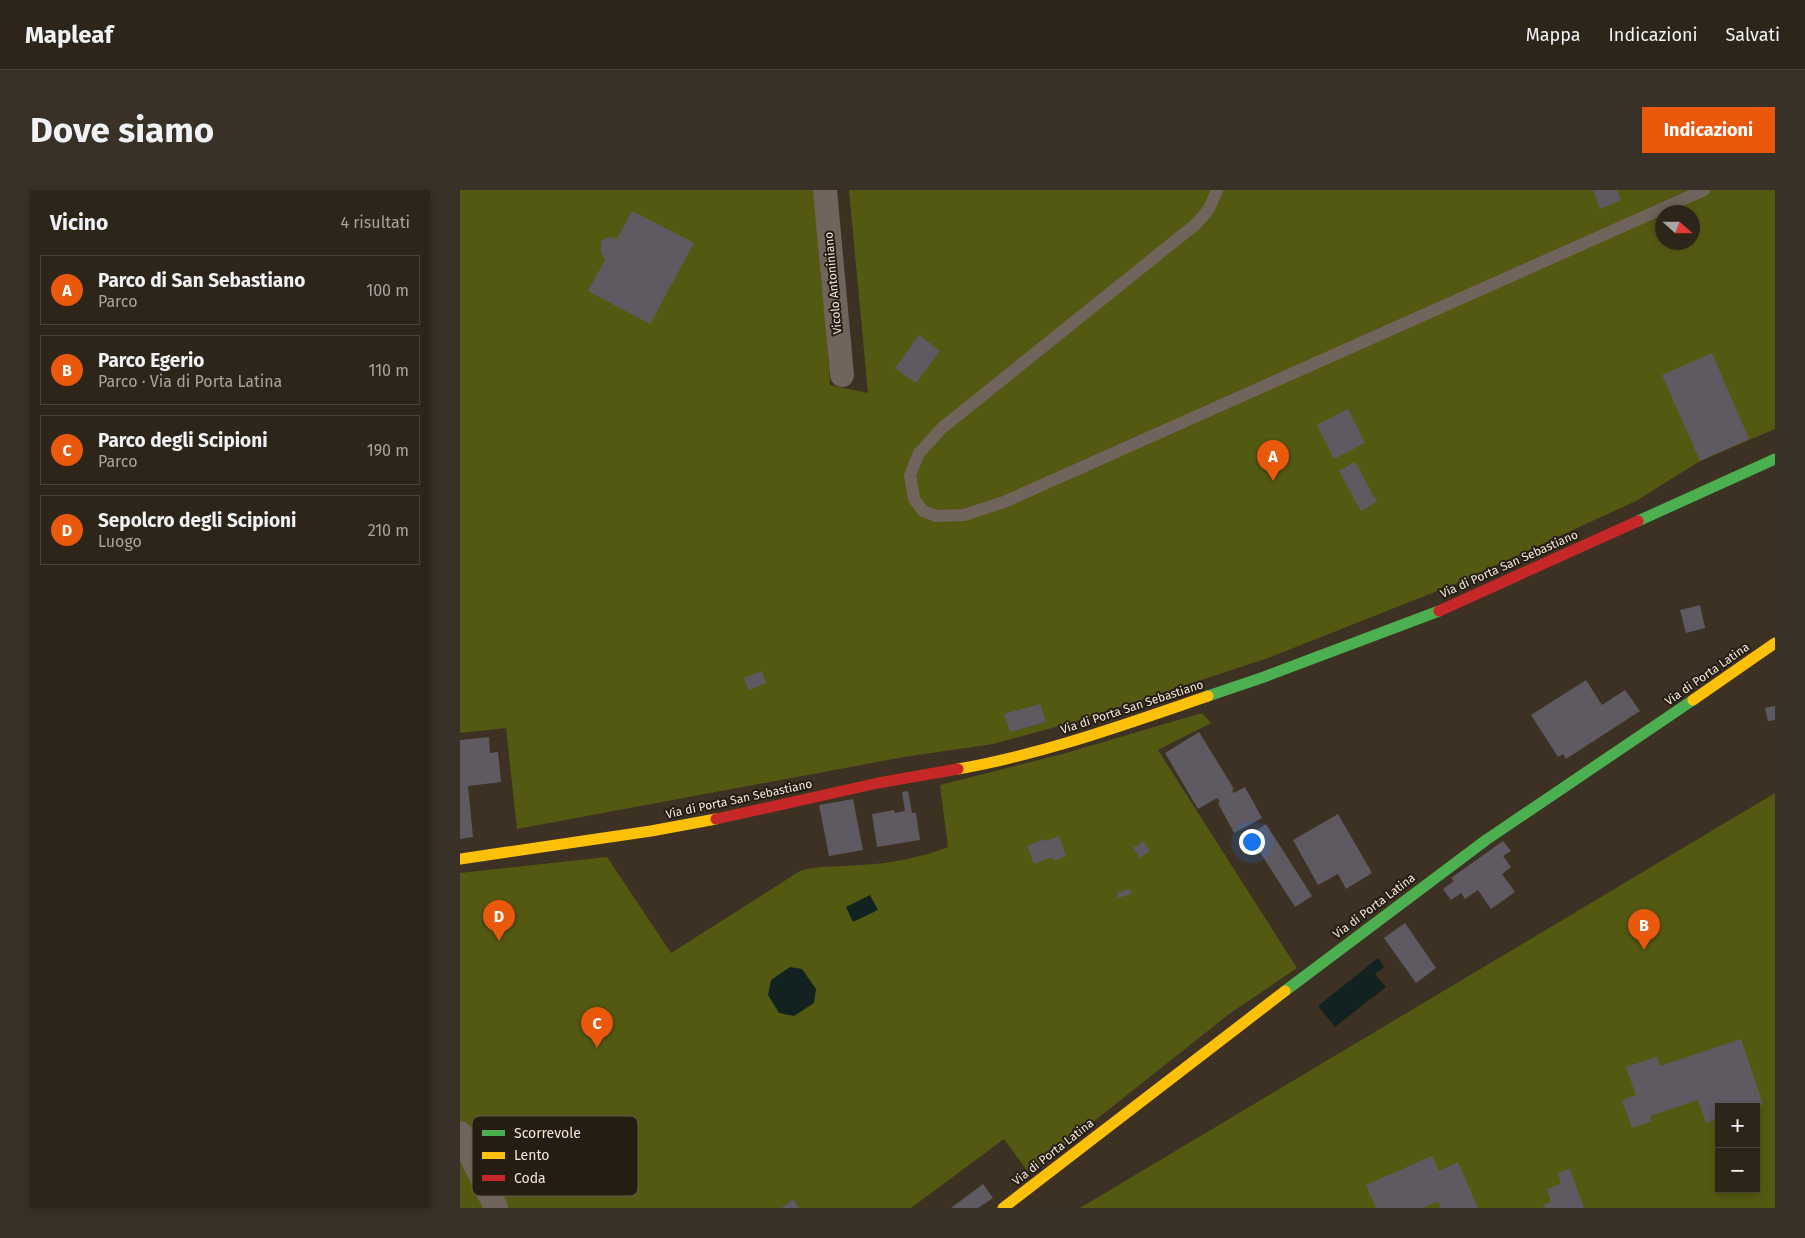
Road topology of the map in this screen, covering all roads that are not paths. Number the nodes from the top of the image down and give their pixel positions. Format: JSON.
{"nodes":[{"id":1,"x":824,"y":190,"type":"edge"},
{"id":2,"x":1216,"y":190,"type":"edge"},
{"id":3,"x":1704,"y":190,"type":"edge"},
{"id":4,"x":842,"y":376,"type":"dead end"},
{"id":5,"x":1775,"y":459,"type":"edge"},
{"id":6,"x":1775,"y":643,"type":"edge"},
{"id":7,"x":460,"y":859,"type":"edge"},
{"id":8,"x":460,"y":1133,"type":"edge"},
{"id":9,"x":472,"y":1158,"type":"edge"},
{"id":10,"x":490,"y":1196,"type":"edge"},
{"id":11,"x":496,"y":1208,"type":"edge"},
{"id":12,"x":1003,"y":1208,"type":"edge"}],
"edges":[{"from":1,"to":4,"type":"street","name":"Vicolo Antoniniano"},
{"from":2,"to":3,"type":"lane"},
{"from":5,"to":7,"type":"street","name":"Via di Porta San Sebastiano"},
{"from":6,"to":12,"type":"street","name":"Via di Porta Latina"},
{"from":8,"to":9,"type":"street"},
{"from":10,"to":11,"type":"street"}]}
